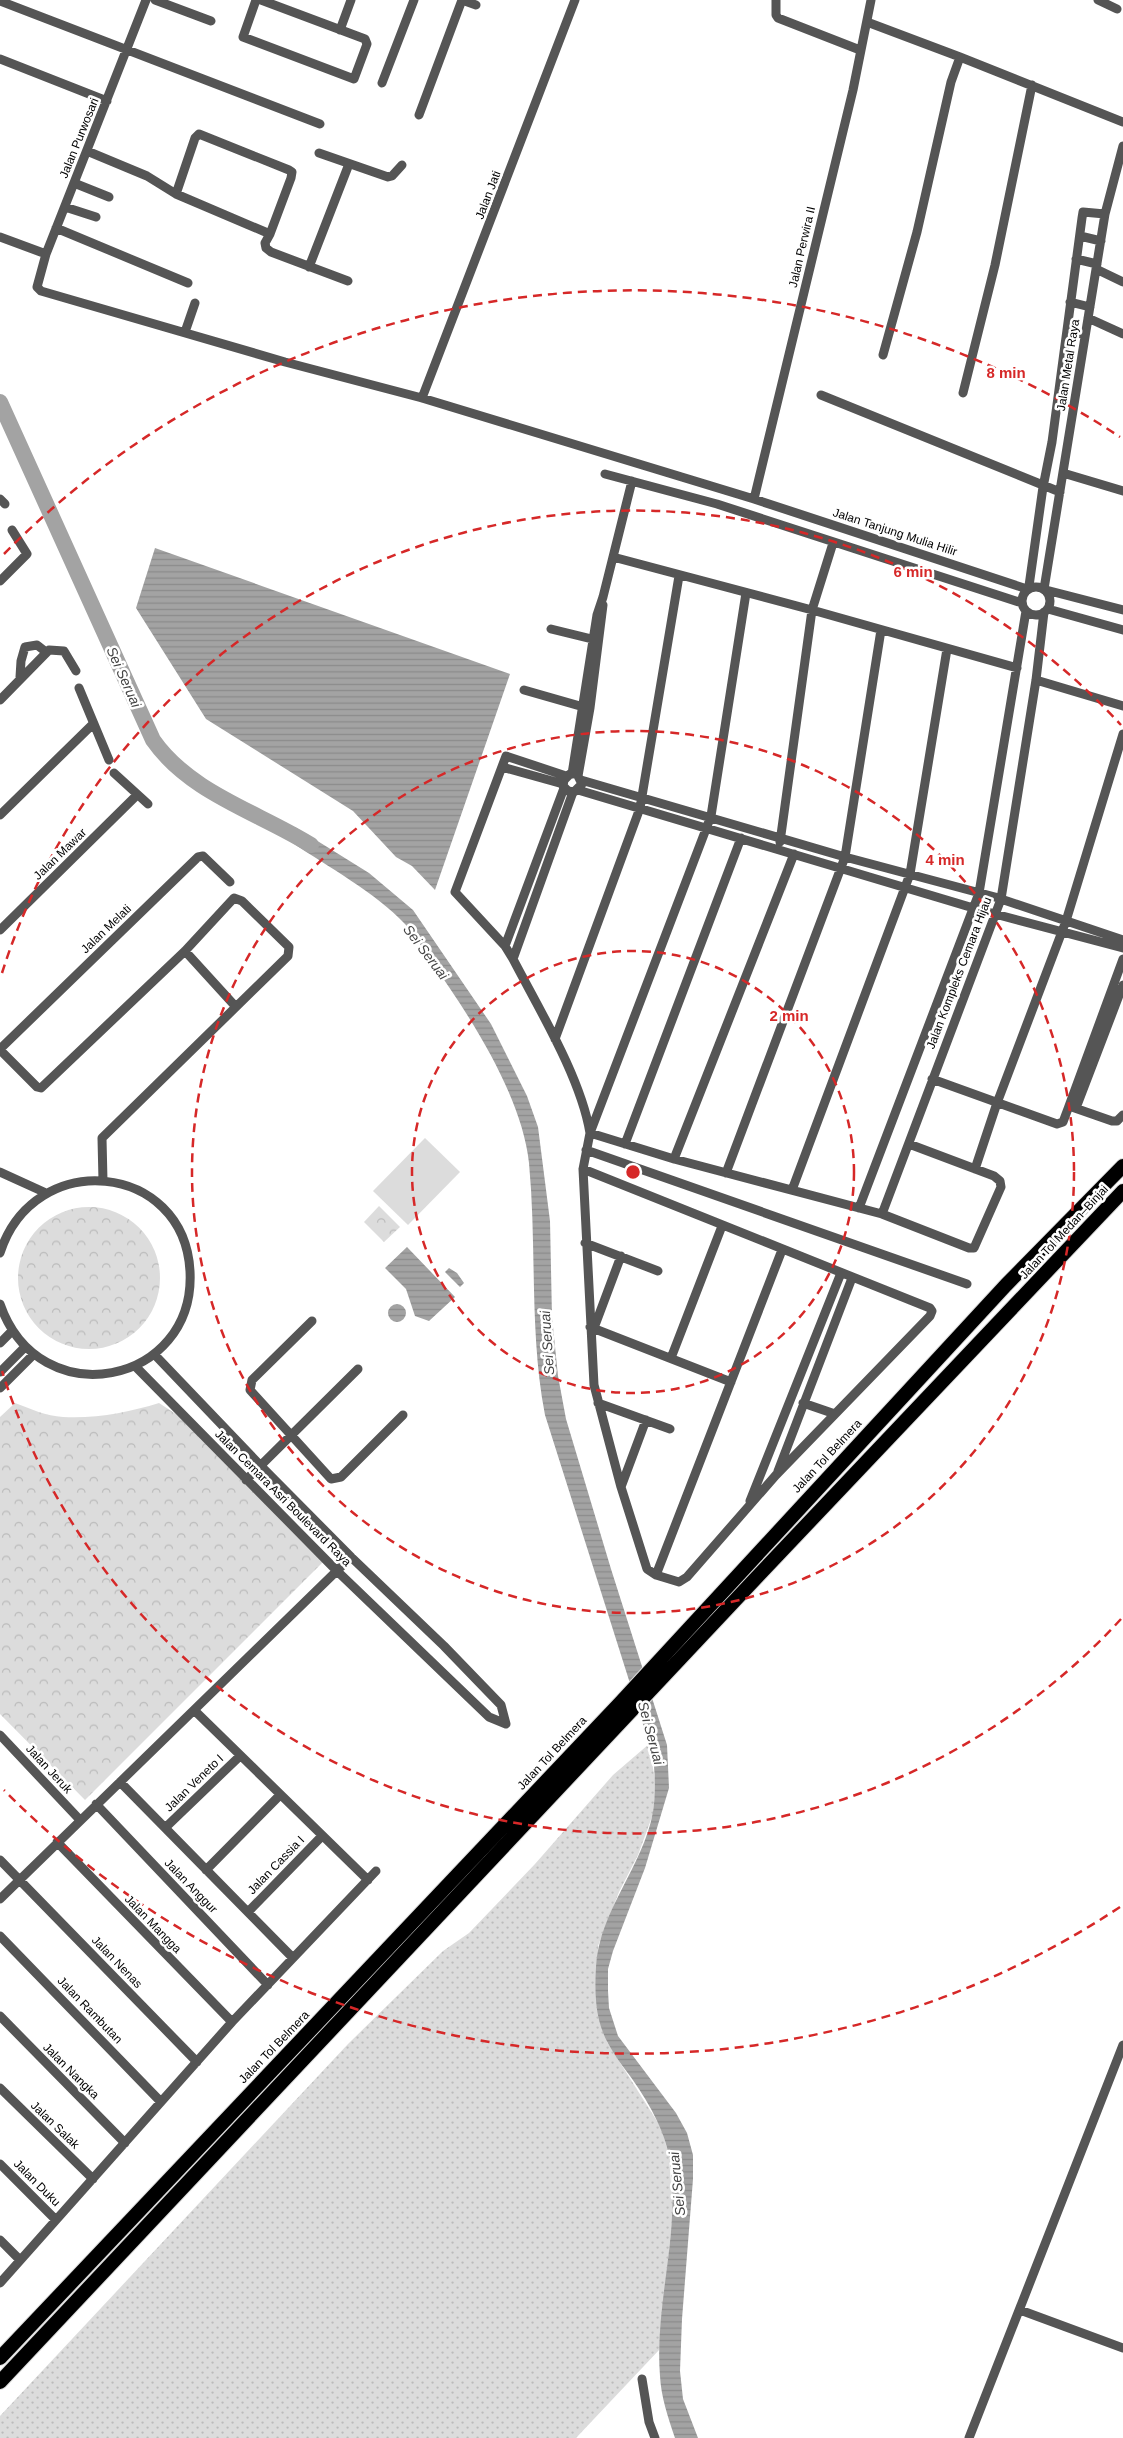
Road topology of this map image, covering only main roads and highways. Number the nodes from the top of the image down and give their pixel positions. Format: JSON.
{"nodes":[{"id":1,"x":1123,"y":1166,"type":"edge"},
{"id":2,"x":1123,"y":1191,"type":"edge"},
{"id":3,"x":64,"y":2290,"type":"junction"},
{"id":4,"x":0,"y":2347,"type":"edge"},
{"id":5,"x":0,"y":2358,"type":"edge"},
{"id":6,"x":2,"y":2380,"type":"edge"}],
"edges":[{"from":1,"to":3,"type":"highway","name":"Jalan Tol Belmera"},
{"from":2,"to":6,"type":"highway","name":"Jalan Tol Medan–Binjai"},
{"from":3,"to":4,"type":"highway"},
{"from":3,"to":5,"type":"highway","name":"Jalan Tol Belmera"}]}
